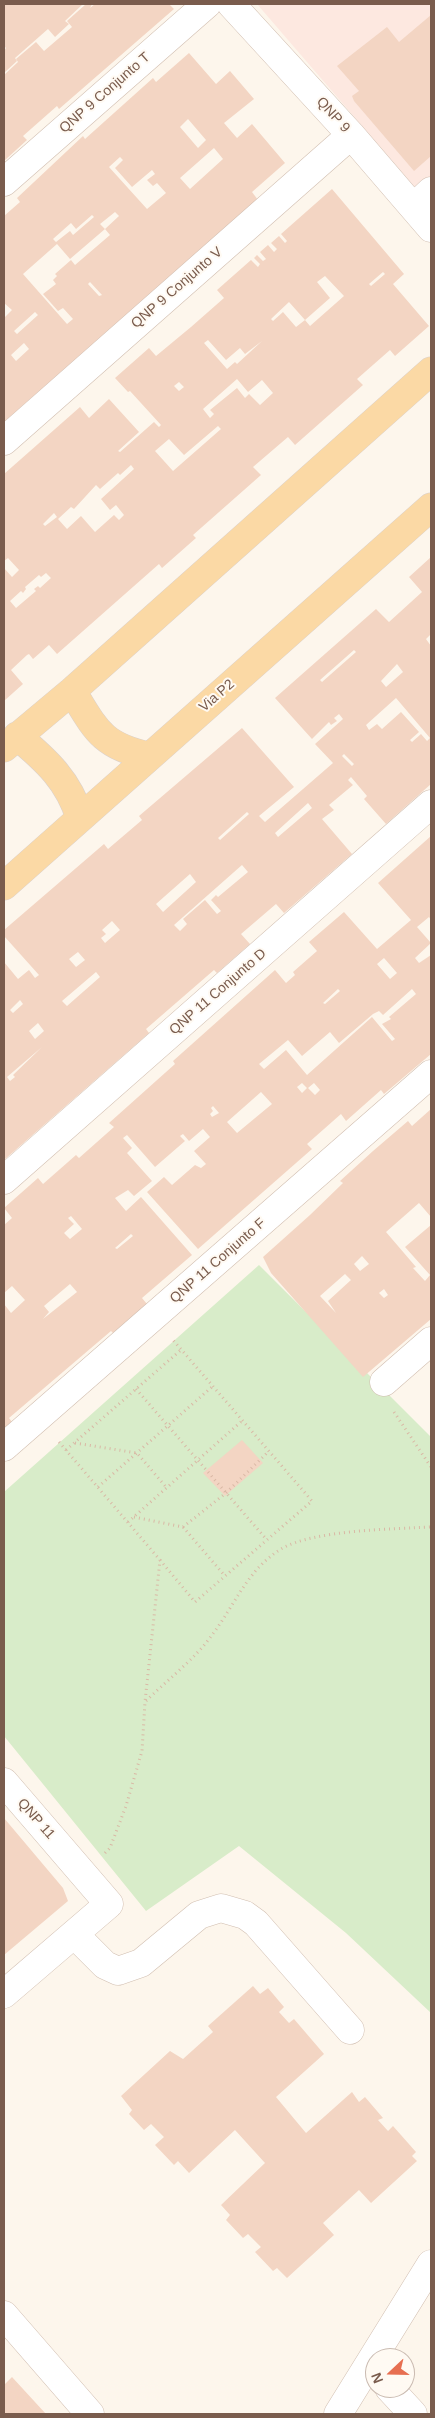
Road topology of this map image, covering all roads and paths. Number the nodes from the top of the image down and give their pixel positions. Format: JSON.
{"nodes":[{"id":1,"x":207,"y":4,"type":"edge"},
{"id":2,"x":231,"y":4,"type":"edge"},
{"id":3,"x":351,"y":135,"type":"junction"},
{"id":4,"x":4,"y":182,"type":"edge"},
{"id":5,"x":423,"y":199,"type":"edge"},
{"id":6,"x":431,"y":228,"type":"edge"},
{"id":7,"x":431,"y":371,"type":"edge"},
{"id":8,"x":4,"y":441,"type":"edge"},
{"id":9,"x":431,"y":507,"type":"edge"},
{"id":10,"x":72,"y":691,"type":"junction"},
{"id":11,"x":10,"y":742,"type":"edge"},
{"id":12,"x":149,"y":756,"type":"junction"},
{"id":13,"x":431,"y":804,"type":"edge"},
{"id":14,"x":80,"y":818,"type":"junction"},
{"id":15,"x":4,"y":886,"type":"edge"},
{"id":16,"x":431,"y":1074,"type":"edge"},
{"id":17,"x":4,"y":1180,"type":"edge"},
{"id":18,"x":173,"y":1340,"type":"dead end"},
{"id":19,"x":431,"y":1341,"type":"edge"},
{"id":20,"x":182,"y":1349,"type":"junction"},
{"id":21,"x":384,"y":1382,"type":"joint"},
{"id":22,"x":213,"y":1386,"type":"junction"},
{"id":23,"x":136,"y":1389,"type":"junction"},
{"id":24,"x":243,"y":1420,"type":"junction"},
{"id":25,"x":168,"y":1426,"type":"junction"},
{"id":26,"x":59,"y":1442,"type":"dead end"},
{"id":27,"x":75,"y":1443,"type":"junction"},
{"id":28,"x":4,"y":1447,"type":"edge"},
{"id":29,"x":66,"y":1450,"type":"junction"},
{"id":30,"x":270,"y":1451,"type":"junction"},
{"id":31,"x":137,"y":1452,"type":"junction"},
{"id":32,"x":197,"y":1460,"type":"junction"},
{"id":33,"x":431,"y":1467,"type":"edge"},
{"id":34,"x":98,"y":1487,"type":"junction"},
{"id":35,"x":166,"y":1488,"type":"junction"},
{"id":36,"x":226,"y":1493,"type":"junction"},
{"id":37,"x":134,"y":1517,"type":"junction"},
{"id":38,"x":128,"y":1522,"type":"junction"},
{"id":39,"x":183,"y":1527,"type":"junction"},
{"id":40,"x":431,"y":1527,"type":"edge"},
{"id":41,"x":267,"y":1540,"type":"junction"},
{"id":42,"x":160,"y":1560,"type":"junction"},
{"id":43,"x":225,"y":1576,"type":"junction"},
{"id":44,"x":145,"y":1702,"type":"junction"},
{"id":45,"x":4,"y":1782,"type":"edge"},
{"id":46,"x":75,"y":1865,"type":"junction"},
{"id":47,"x":74,"y":1934,"type":"junction"},
{"id":48,"x":4,"y":1994,"type":"edge"},
{"id":49,"x":350,"y":2030,"type":"dead end"},
{"id":50,"x":431,"y":2264,"type":"edge"},
{"id":51,"x":4,"y":2315,"type":"edge"},
{"id":52,"x":384,"y":2348,"type":"edge"},
{"id":53,"x":365,"y":2378,"type":"edge"},
{"id":54,"x":398,"y":2398,"type":"edge"},
{"id":55,"x":90,"y":2414,"type":"edge"},
{"id":56,"x":338,"y":2414,"type":"edge"},
{"id":57,"x":413,"y":2414,"type":"edge"}],
"edges":[{"from":1,"to":4,"type":"street","name":"QNP 9 Conjunto T"},
{"from":2,"to":3,"type":"street","name":"QNP 9"},
{"from":3,"to":5,"type":"street","name":"QNP 9"},
{"from":3,"to":8,"type":"street","name":"QNP 9 Conjunto V"},
{"from":5,"to":6,"type":"street","name":"QNP 9"},
{"from":7,"to":10,"type":"main road"},
{"from":9,"to":12,"type":"main road","name":"Via P2"},
{"from":10,"to":11,"type":"main road"},
{"from":10,"to":12,"type":"main road"},
{"from":11,"to":14,"type":"main road"},
{"from":12,"to":14,"type":"main road","name":"Via P2"},
{"from":13,"to":17,"type":"street","name":"QNP 11 Conjunto D"},
{"from":14,"to":15,"type":"main road","name":"Via P2"},
{"from":16,"to":28,"type":"street","name":"QNP 11 Conjunto F"},
{"from":18,"to":20,"type":"path"},
{"from":19,"to":21,"type":"street"},
{"from":20,"to":22,"type":"path"},
{"from":20,"to":23,"type":"path"},
{"from":21,"to":33,"type":"path"},
{"from":22,"to":24,"type":"path"},
{"from":22,"to":25,"type":"path"},
{"from":23,"to":25,"type":"path"},
{"from":23,"to":27,"type":"path"},
{"from":24,"to":30,"type":"path"},
{"from":24,"to":32,"type":"path"},
{"from":25,"to":31,"type":"path"},
{"from":25,"to":32,"type":"path"},
{"from":26,"to":29,"type":"path"},
{"from":27,"to":29,"type":"path"},
{"from":27,"to":31,"type":"path"},
{"from":29,"to":34,"type":"path"},
{"from":30,"to":36,"type":"path"},
{"from":30,"to":41,"type":"path"},
{"from":31,"to":34,"type":"path"},
{"from":31,"to":35,"type":"path"},
{"from":32,"to":35,"type":"path"},
{"from":32,"to":36,"type":"path"},
{"from":34,"to":38,"type":"path"},
{"from":35,"to":37,"type":"path"},
{"from":36,"to":39,"type":"path"},
{"from":36,"to":41,"type":"path"},
{"from":37,"to":38,"type":"path"},
{"from":37,"to":39,"type":"path"},
{"from":38,"to":42,"type":"path"},
{"from":39,"to":43,"type":"path"},
{"from":40,"to":44,"type":"path"},
{"from":41,"to":43,"type":"path"},
{"from":42,"to":43,"type":"path"},
{"from":42,"to":44,"type":"path"},
{"from":44,"to":46,"type":"path"},
{"from":45,"to":46,"type":"street","name":"QNP 11"},
{"from":46,"to":47,"type":"street","name":"QNP 11"},
{"from":47,"to":48,"type":"street"},
{"from":47,"to":49,"type":"street"},
{"from":50,"to":52,"type":"street"},
{"from":51,"to":55,"type":"street"},
{"from":53,"to":56,"type":"street"},
{"from":54,"to":57,"type":"street"}]}
